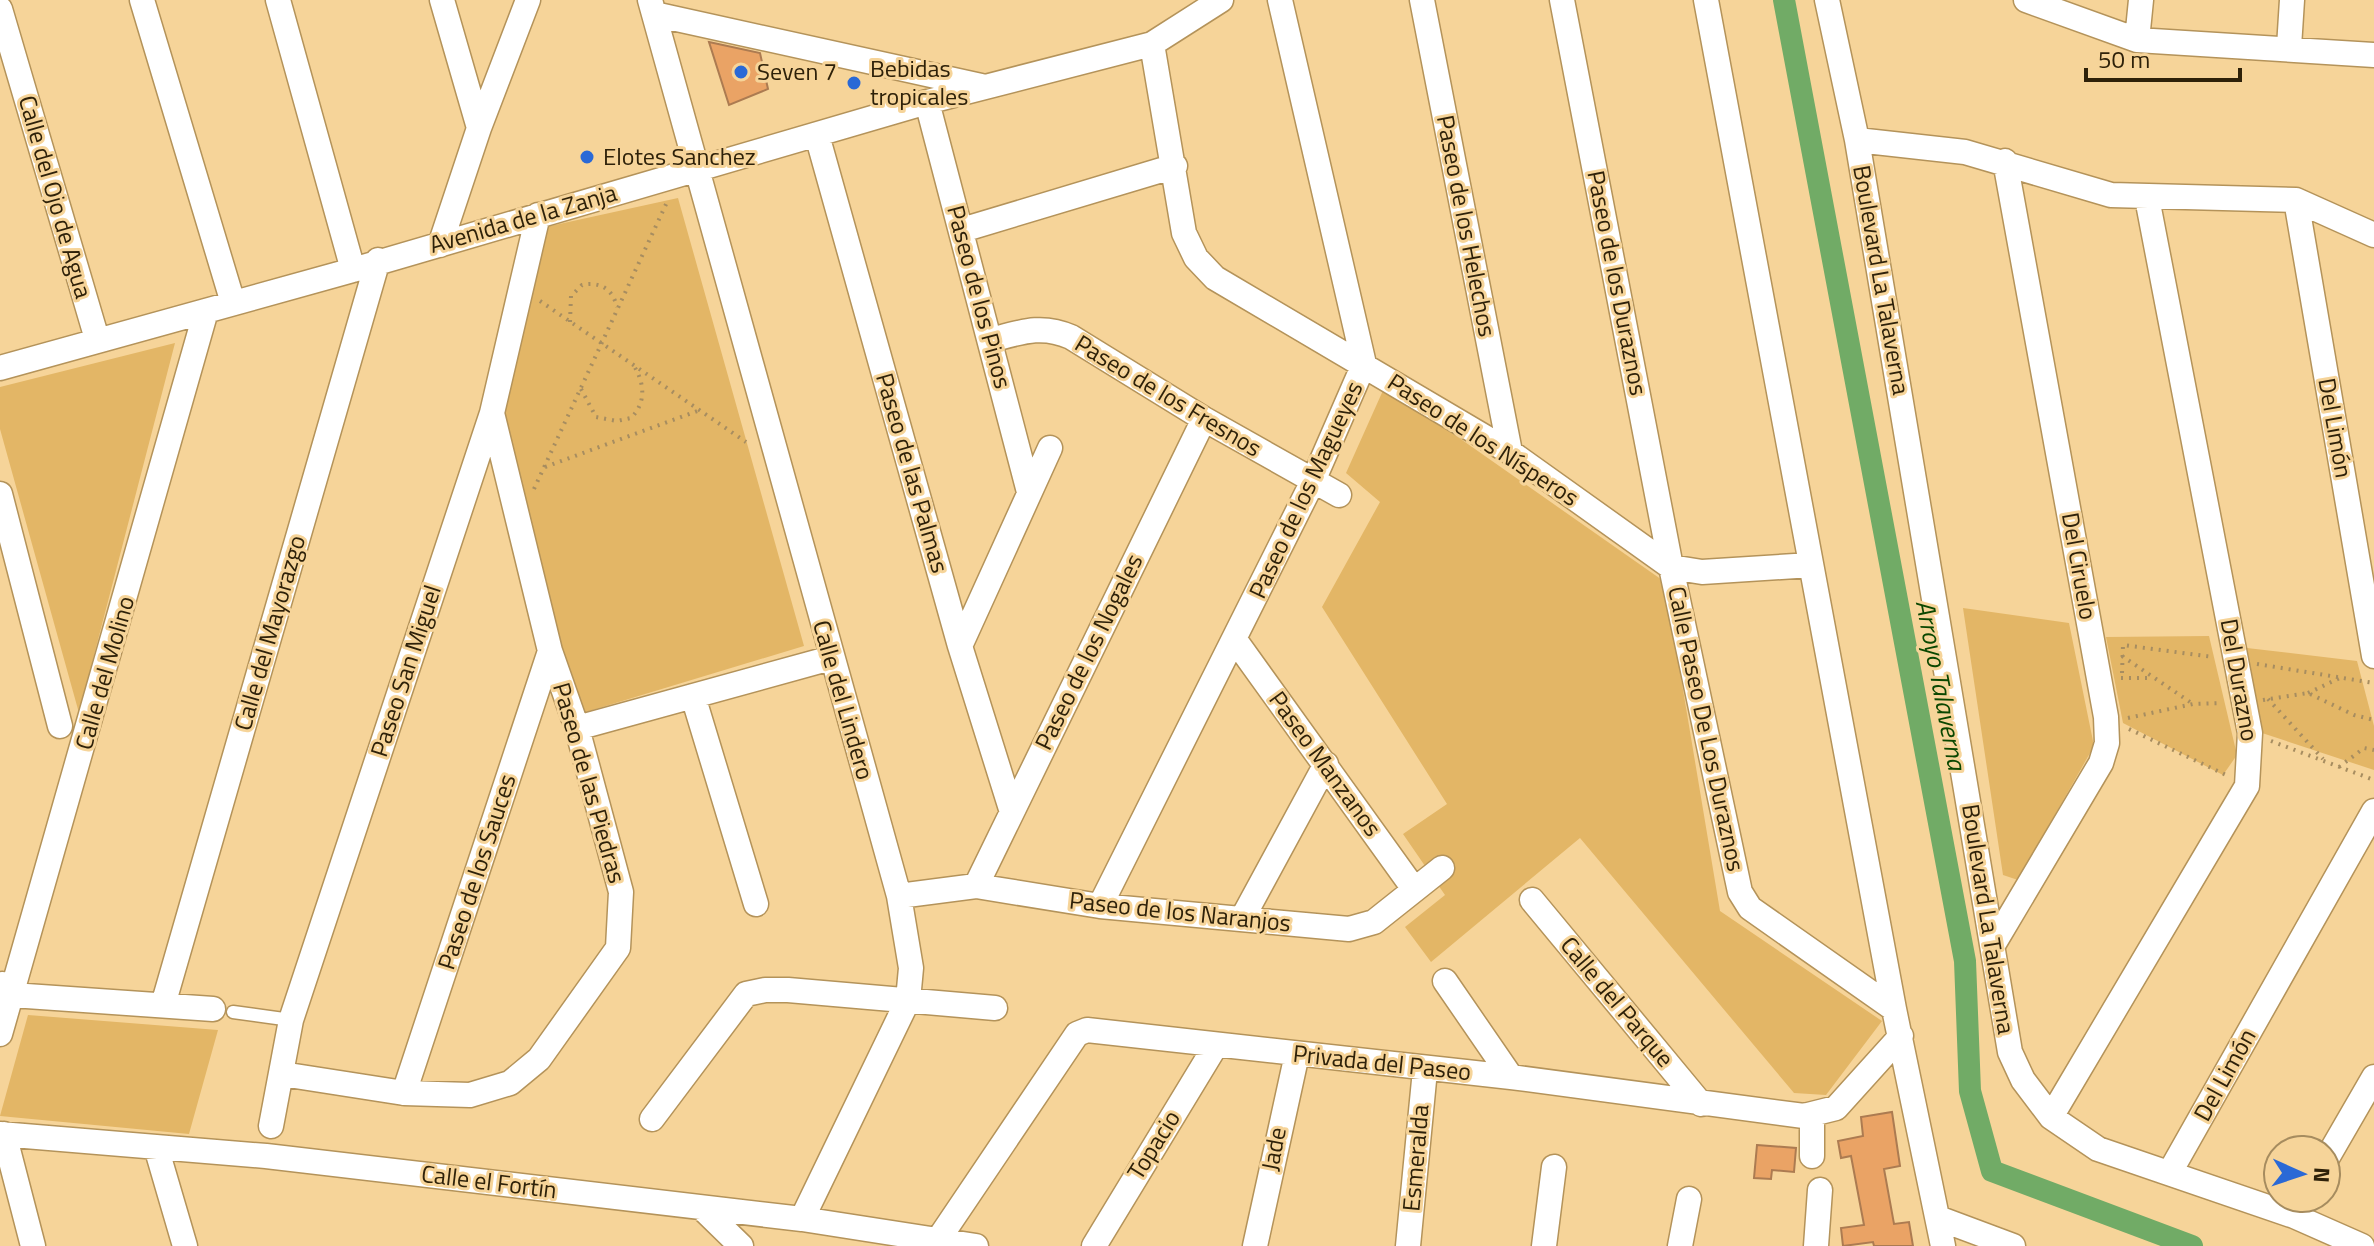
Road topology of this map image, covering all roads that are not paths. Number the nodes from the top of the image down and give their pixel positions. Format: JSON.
{"nodes":[{"id":1,"x":142,"y":0,"type":"edge"},
{"id":2,"x":278,"y":0,"type":"edge"},
{"id":3,"x":442,"y":0,"type":"edge"},
{"id":4,"x":528,"y":0,"type":"edge"},
{"id":5,"x":1221,"y":0,"type":"edge"},
{"id":6,"x":1280,"y":0,"type":"edge"},
{"id":7,"x":1422,"y":0,"type":"edge"},
{"id":8,"x":1562,"y":0,"type":"edge"},
{"id":9,"x":1706,"y":0,"type":"edge"},
{"id":10,"x":1827,"y":0,"type":"edge"},
{"id":11,"x":2026,"y":0,"type":"edge"},
{"id":12,"x":2141,"y":0,"type":"edge"},
{"id":13,"x":2292,"y":0,"type":"edge"},
{"id":14,"x":652,"y":7,"type":"edge"},
{"id":15,"x":0,"y":9,"type":"edge"},
{"id":16,"x":2137,"y":40,"type":"junction"},
{"id":17,"x":1152,"y":44,"type":"junction"},
{"id":18,"x":2289,"y":47,"type":"junction"},
{"id":19,"x":2374,"y":55,"type":"edge"},
{"id":20,"x":983,"y":87,"type":"junction"},
{"id":21,"x":927,"y":102,"type":"junction"},
{"id":22,"x":479,"y":128,"type":"junction"},
{"id":23,"x":817,"y":135,"type":"junction"},
{"id":24,"x":1857,"y":140,"type":"junction"},
{"id":25,"x":2005,"y":161,"type":"junction"},
{"id":26,"x":1175,"y":166,"type":"junction"},
{"id":27,"x":696,"y":168,"type":"junction"},
{"id":28,"x":2147,"y":198,"type":"junction"},
{"id":29,"x":2296,"y":200,"type":"junction"},
{"id":30,"x":538,"y":215,"type":"junction"},
{"id":31,"x":962,"y":230,"type":"junction"},
{"id":32,"x":2374,"y":235,"type":"edge"},
{"id":33,"x":440,"y":245,"type":"junction"},
{"id":34,"x":378,"y":260,"type":"junction"},
{"id":35,"x":353,"y":270,"type":"junction"},
{"id":36,"x":233,"y":303,"type":"junction"},
{"id":37,"x":206,"y":311,"type":"junction"},
{"id":38,"x":97,"y":339,"type":"junction"},
{"id":39,"x":991,"y":340,"type":"junction"},
{"id":40,"x":1364,"y":364,"type":"junction"},
{"id":41,"x":0,"y":368,"type":"edge"},
{"id":42,"x":492,"y":413,"type":"junction"},
{"id":43,"x":1204,"y":419,"type":"junction"},
{"id":44,"x":1050,"y":448,"type":"dead end"},
{"id":45,"x":1510,"y":452,"type":"junction"},
{"id":46,"x":1313,"y":481,"type":"junction"},
{"id":47,"x":1029,"y":492,"type":"junction"},
{"id":48,"x":0,"y":494,"type":"edge"},
{"id":49,"x":1339,"y":495,"type":"dead end"},
{"id":50,"x":1811,"y":565,"type":"junction"},
{"id":51,"x":1671,"y":567,"type":"junction"},
{"id":52,"x":1235,"y":640,"type":"junction"},
{"id":53,"x":960,"y":646,"type":"junction"},
{"id":54,"x":550,"y":651,"type":"junction"},
{"id":55,"x":2374,"y":656,"type":"edge"},
{"id":56,"x":831,"y":658,"type":"junction"},
{"id":57,"x":693,"y":696,"type":"junction"},
{"id":58,"x":60,"y":726,"type":"dead end"},
{"id":59,"x":577,"y":728,"type":"junction"},
{"id":60,"x":1326,"y":764,"type":"junction"},
{"id":61,"x":1011,"y":809,"type":"junction"},
{"id":62,"x":2374,"y":811,"type":"edge"},
{"id":63,"x":1442,"y":868,"type":"dead end"},
{"id":64,"x":976,"y":886,"type":"junction"},
{"id":65,"x":1414,"y":889,"type":"junction"},
{"id":66,"x":899,"y":896,"type":"junction"},
{"id":67,"x":1532,"y":900,"type":"dead end"},
{"id":68,"x":756,"y":904,"type":"dead end"},
{"id":69,"x":1100,"y":906,"type":"junction"},
{"id":70,"x":1242,"y":919,"type":"junction"},
{"id":71,"x":1993,"y":945,"type":"junction"},
{"id":72,"x":1445,"y":981,"type":"dead end"},
{"id":73,"x":6,"y":988,"type":"edge"},
{"id":74,"x":908,"y":1000,"type":"junction"},
{"id":75,"x":163,"y":1005,"type":"junction"},
{"id":76,"x":995,"y":1008,"type":"dead end"},
{"id":77,"x":1894,"y":1009,"type":"junction"},
{"id":78,"x":223,"y":1011,"type":"joint"},
{"id":79,"x":291,"y":1020,"type":"junction"},
{"id":80,"x":0,"y":1034,"type":"edge"},
{"id":81,"x":1901,"y":1036,"type":"junction"},
{"id":82,"x":1216,"y":1045,"type":"junction"},
{"id":83,"x":1297,"y":1054,"type":"junction"},
{"id":84,"x":1425,"y":1070,"type":"junction"},
{"id":85,"x":282,"y":1074,"type":"junction"},
{"id":86,"x":1511,"y":1077,"type":"junction"},
{"id":87,"x":2374,"y":1077,"type":"edge"},
{"id":88,"x":404,"y":1093,"type":"junction"},
{"id":89,"x":1701,"y":1104,"type":"junction"},
{"id":90,"x":1812,"y":1116,"type":"junction"},
{"id":91,"x":2051,"y":1117,"type":"junction"},
{"id":92,"x":652,"y":1119,"type":"dead end"},
{"id":93,"x":271,"y":1126,"type":"dead end"},
{"id":94,"x":2,"y":1134,"type":"edge"},
{"id":95,"x":2341,"y":1134,"type":"edge"},
{"id":96,"x":156,"y":1147,"type":"junction"},
{"id":97,"x":1812,"y":1156,"type":"dead end"},
{"id":98,"x":1554,"y":1167,"type":"dead end"},
{"id":99,"x":2170,"y":1172,"type":"junction"},
{"id":100,"x":1820,"y":1190,"type":"dead end"},
{"id":101,"x":2262,"y":1197,"type":"edge"},
{"id":102,"x":1689,"y":1199,"type":"dead end"},
{"id":103,"x":702,"y":1208,"type":"junction"},
{"id":104,"x":2310,"y":1214,"type":"edge"},
{"id":105,"x":1938,"y":1218,"type":"junction"},
{"id":106,"x":802,"y":1219,"type":"junction"},
{"id":107,"x":871,"y":1238,"type":"edge"},
{"id":108,"x":938,"y":1240,"type":"junction"},
{"id":109,"x":33,"y":1246,"type":"edge"},
{"id":110,"x":185,"y":1246,"type":"edge"},
{"id":111,"x":741,"y":1246,"type":"edge"},
{"id":112,"x":976,"y":1246,"type":"edge"},
{"id":113,"x":1094,"y":1246,"type":"edge"},
{"id":114,"x":1255,"y":1246,"type":"edge"},
{"id":115,"x":1408,"y":1246,"type":"edge"},
{"id":116,"x":1544,"y":1246,"type":"edge"},
{"id":117,"x":1680,"y":1246,"type":"edge"},
{"id":118,"x":1816,"y":1246,"type":"edge"},
{"id":119,"x":1943,"y":1246,"type":"edge"},
{"id":120,"x":2013,"y":1246,"type":"edge"},
{"id":121,"x":2362,"y":1246,"type":"edge"}],
"edges":[{"from":1,"to":36,"type":"street"},
{"from":2,"to":35,"type":"street"},
{"from":3,"to":22,"type":"street"},
{"from":4,"to":22,"type":"street"},
{"from":5,"to":17,"type":"street","name":"Avenida de la Zanja"},
{"from":6,"to":40,"type":"street","name":"Paseo de los Magueyes"},
{"from":7,"to":45,"type":"street","name":"Paseo de los Helechos"},
{"from":8,"to":51,"type":"street","name":"Paseo de los Duraznos"},
{"from":9,"to":50,"type":"street"},
{"from":10,"to":24,"type":"street","name":"Boulevard La Talaverna"},
{"from":11,"to":16,"type":"street"},
{"from":12,"to":16,"type":"street"},
{"from":13,"to":18,"type":"street"},
{"from":14,"to":20,"type":"street"},
{"from":14,"to":27,"type":"street","name":"Calle del Lindero"},
{"from":15,"to":38,"type":"street","name":"Calle del Ojo de Agua"},
{"from":16,"to":18,"type":"street"},
{"from":17,"to":20,"type":"street","name":"Avenida de la Zanja"},
{"from":17,"to":26,"type":"street","name":"Paseo de los Nísperos"},
{"from":18,"to":19,"type":"street"},
{"from":20,"to":21,"type":"street","name":"Avenida de la Zanja"},
{"from":21,"to":23,"type":"street","name":"Avenida de la Zanja"},
{"from":21,"to":31,"type":"street","name":"Paseo de los Pinos"},
{"from":22,"to":33,"type":"street"},
{"from":23,"to":27,"type":"street","name":"Avenida de la Zanja"},
{"from":23,"to":53,"type":"street","name":"Paseo de las Palmas"},
{"from":24,"to":25,"type":"street"},
{"from":24,"to":71,"type":"street","name":"Boulevard La Talaverna"},
{"from":25,"to":28,"type":"street"},
{"from":25,"to":71,"type":"street","name":"Del Ciruelo"},
{"from":26,"to":31,"type":"street"},
{"from":26,"to":40,"type":"street","name":"Paseo de los Nísperos"},
{"from":27,"to":30,"type":"street","name":"Avenida de la Zanja"},
{"from":27,"to":56,"type":"street","name":"Calle del Lindero"},
{"from":28,"to":29,"type":"street"},
{"from":28,"to":91,"type":"street","name":"Del Durazno"},
{"from":29,"to":32,"type":"street"},
{"from":29,"to":55,"type":"street","name":"Del Limón"},
{"from":30,"to":33,"type":"street","name":"Avenida de la Zanja"},
{"from":30,"to":42,"type":"street","name":"Paseo San Miguel"},
{"from":31,"to":39,"type":"street","name":"Paseo de los Pinos"},
{"from":33,"to":34,"type":"street","name":"Avenida de la Zanja"},
{"from":34,"to":35,"type":"street","name":"Avenida de la Zanja"},
{"from":34,"to":75,"type":"street","name":"Calle del Mayorazgo"},
{"from":35,"to":36,"type":"street","name":"Avenida de la Zanja"},
{"from":36,"to":37,"type":"street","name":"Avenida de la Zanja"},
{"from":37,"to":38,"type":"street","name":"Avenida de la Zanja"},
{"from":37,"to":73,"type":"street","name":"Calle del Molino"},
{"from":38,"to":41,"type":"street","name":"Avenida de la Zanja"},
{"from":39,"to":43,"type":"street","name":"Paseo de los Fresnos"},
{"from":39,"to":47,"type":"street","name":"Paseo de los Pinos"},
{"from":40,"to":45,"type":"street","name":"Paseo de los Nísperos"},
{"from":40,"to":46,"type":"street","name":"Paseo de los Magueyes"},
{"from":42,"to":54,"type":"street","name":"Paseo de las Piedras"},
{"from":42,"to":79,"type":"street","name":"Paseo San Miguel"},
{"from":43,"to":46,"type":"street","name":"Paseo de los Fresnos"},
{"from":43,"to":61,"type":"street","name":"Paseo de los Nogales"},
{"from":44,"to":47,"type":"street"},
{"from":45,"to":51,"type":"street","name":"Paseo de los Nísperos"},
{"from":46,"to":49,"type":"street","name":"Paseo de los Fresnos"},
{"from":46,"to":52,"type":"street","name":"Paseo de los Magueyes"},
{"from":47,"to":53,"type":"street"},
{"from":48,"to":58,"type":"street"},
{"from":50,"to":51,"type":"street","name":"Paseo de los Nísperos"},
{"from":50,"to":77,"type":"street"},
{"from":51,"to":77,"type":"street","name":"Calle Paseo De Los Duraznos"},
{"from":52,"to":60,"type":"street","name":"Paseo Manzanos"},
{"from":52,"to":69,"type":"street","name":"Paseo de los Magueyes"},
{"from":53,"to":61,"type":"street","name":"Paseo de las Palmas"},
{"from":54,"to":59,"type":"street","name":"Paseo de las Piedras"},
{"from":54,"to":88,"type":"street","name":"Paseo de los Sauces"},
{"from":56,"to":57,"type":"street"},
{"from":56,"to":66,"type":"street","name":"Calle del Lindero"},
{"from":57,"to":59,"type":"street"},
{"from":57,"to":68,"type":"street"},
{"from":59,"to":88,"type":"street","name":"Paseo de las Piedras"},
{"from":60,"to":65,"type":"street","name":"Paseo Manzanos"},
{"from":60,"to":70,"type":"street"},
{"from":61,"to":64,"type":"street","name":"Paseo de los Nogales"},
{"from":62,"to":99,"type":"street","name":"Del Limón"},
{"from":63,"to":65,"type":"street","name":"Paseo de los Naranjos"},
{"from":64,"to":66,"type":"street","name":"Paseo de los Naranjos"},
{"from":64,"to":69,"type":"street","name":"Paseo de los Naranjos"},
{"from":65,"to":70,"type":"street","name":"Paseo de los Naranjos"},
{"from":66,"to":74,"type":"street","name":"Calle del Lindero"},
{"from":67,"to":89,"type":"street","name":"Calle del Parque"},
{"from":69,"to":70,"type":"street","name":"Paseo de los Naranjos"},
{"from":71,"to":91,"type":"street","name":"Boulevard La Talaverna"},
{"from":72,"to":86,"type":"street"},
{"from":73,"to":75,"type":"street"},
{"from":73,"to":80,"type":"street","name":"Calle del Molino"},
{"from":74,"to":76,"type":"street"},
{"from":74,"to":92,"type":"street"},
{"from":74,"to":106,"type":"street","name":"Calle del Lindero"},
{"from":75,"to":78,"type":"street"},
{"from":77,"to":81,"type":"street"},
{"from":78,"to":79,"type":"lane"},
{"from":79,"to":85,"type":"street","name":"Paseo San Miguel"},
{"from":81,"to":90,"type":"street"},
{"from":81,"to":105,"type":"street"},
{"from":82,"to":83,"type":"street","name":"Privada del Paseo"},
{"from":82,"to":108,"type":"street","name":"Privada del Paseo"},
{"from":82,"to":113,"type":"street","name":"Topacio"},
{"from":83,"to":84,"type":"street","name":"Privada del Paseo"},
{"from":83,"to":114,"type":"street","name":"Jade"},
{"from":84,"to":86,"type":"street","name":"Privada del Paseo"},
{"from":84,"to":115,"type":"street","name":"Esmeralda"},
{"from":85,"to":88,"type":"street","name":"Paseo de las Piedras"},
{"from":85,"to":93,"type":"street","name":"Paseo San Miguel"},
{"from":86,"to":89,"type":"street","name":"Privada del Paseo"},
{"from":87,"to":95,"type":"street"},
{"from":89,"to":90,"type":"street","name":"Privada del Paseo"},
{"from":90,"to":97,"type":"street"},
{"from":91,"to":99,"type":"street","name":"Boulevard La Talaverna"},
{"from":94,"to":96,"type":"street","name":"Calle el Fortín"},
{"from":94,"to":109,"type":"street"},
{"from":96,"to":103,"type":"street","name":"Calle el Fortín"},
{"from":96,"to":110,"type":"street"},
{"from":98,"to":116,"type":"street"},
{"from":99,"to":101,"type":"street","name":"Boulevard La Talaverna"},
{"from":100,"to":118,"type":"street"},
{"from":102,"to":117,"type":"street"},
{"from":103,"to":106,"type":"street","name":"Calle el Fortín"},
{"from":103,"to":111,"type":"street"},
{"from":104,"to":121,"type":"street","name":"Boulevard La Talaverna"},
{"from":105,"to":119,"type":"street"},
{"from":105,"to":120,"type":"street"},
{"from":106,"to":107,"type":"street","name":"Calle el Fortín"},
{"from":107,"to":108,"type":"street","name":"Calle el Fortín"},
{"from":108,"to":112,"type":"street","name":"Calle el Fortín"}]}
